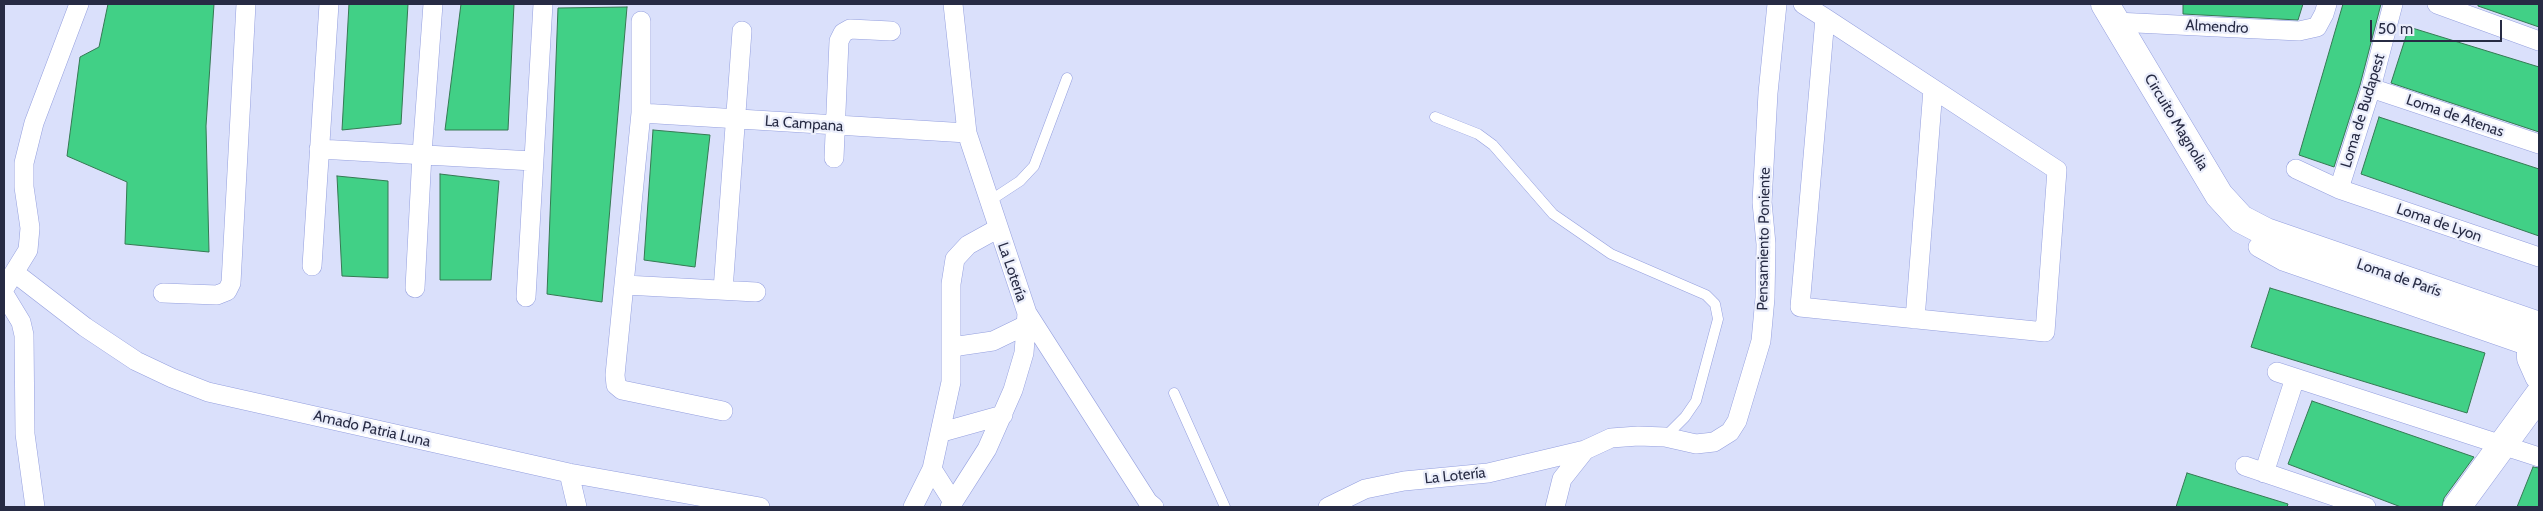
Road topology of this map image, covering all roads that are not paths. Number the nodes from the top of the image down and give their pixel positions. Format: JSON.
{"nodes":[{"id":1,"x":80,"y":4,"type":"edge"},
{"id":2,"x":246,"y":4,"type":"edge"},
{"id":3,"x":329,"y":4,"type":"edge"},
{"id":4,"x":433,"y":4,"type":"edge"},
{"id":5,"x":543,"y":4,"type":"edge"},
{"id":6,"x":953,"y":4,"type":"edge"},
{"id":7,"x":1777,"y":4,"type":"edge"},
{"id":8,"x":1803,"y":4,"type":"edge"},
{"id":9,"x":2327,"y":4,"type":"edge"},
{"id":10,"x":2393,"y":4,"type":"edge"},
{"id":11,"x":2437,"y":4,"type":"edge"},
{"id":12,"x":2111,"y":13,"type":"edge"},
{"id":13,"x":1825,"y":18,"type":"junction"},
{"id":14,"x":641,"y":21,"type":"dead end"},
{"id":15,"x":742,"y":31,"type":"dead end"},
{"id":16,"x":891,"y":31,"type":"dead end"},
{"id":17,"x":2539,"y":41,"type":"edge"},
{"id":18,"x":1067,"y":78,"type":"dead end"},
{"id":19,"x":2371,"y":88,"type":"junction"},
{"id":20,"x":1933,"y":89,"type":"junction"},
{"id":21,"x":641,"y":113,"type":"junction"},
{"id":22,"x":1435,"y":117,"type":"dead end"},
{"id":23,"x":736,"y":120,"type":"junction"},
{"id":24,"x":834,"y":126,"type":"junction"},
{"id":25,"x":967,"y":133,"type":"junction"},
{"id":26,"x":2539,"y":144,"type":"edge"},
{"id":27,"x":320,"y":149,"type":"junction"},
{"id":28,"x":422,"y":154,"type":"junction"},
{"id":29,"x":834,"y":158,"type":"dead end"},
{"id":30,"x":533,"y":161,"type":"junction"},
{"id":31,"x":2296,"y":170,"type":"dead end"},
{"id":32,"x":2339,"y":189,"type":"junction"},
{"id":33,"x":988,"y":202,"type":"junction"},
{"id":34,"x":997,"y":229,"type":"junction"},
{"id":35,"x":2258,"y":238,"type":"joint"},
{"id":36,"x":2539,"y":257,"type":"edge"},
{"id":37,"x":312,"y":266,"type":"dead end"},
{"id":38,"x":15,"y":273,"type":"junction"},
{"id":39,"x":625,"y":285,"type":"junction"},
{"id":40,"x":415,"y":288,"type":"dead end"},
{"id":41,"x":4,"y":289,"type":"edge"},
{"id":42,"x":723,"y":290,"type":"junction"},
{"id":43,"x":164,"y":292,"type":"dead end"},
{"id":44,"x":756,"y":292,"type":"dead end"},
{"id":45,"x":4,"y":294,"type":"edge"},
{"id":46,"x":526,"y":297,"type":"dead end"},
{"id":47,"x":1026,"y":319,"type":"junction"},
{"id":48,"x":1915,"y":319,"type":"junction"},
{"id":49,"x":2537,"y":333,"type":"edge"},
{"id":50,"x":952,"y":347,"type":"junction"},
{"id":51,"x":2539,"y":376,"type":"edge"},
{"id":52,"x":1174,"y":393,"type":"dead end"},
{"id":53,"x":2539,"y":395,"type":"edge"},
{"id":54,"x":723,"y":411,"type":"dead end"},
{"id":55,"x":1003,"y":415,"type":"junction"},
{"id":56,"x":942,"y":432,"type":"junction"},
{"id":57,"x":1665,"y":437,"type":"junction"},
{"id":58,"x":2503,"y":444,"type":"junction"},
{"id":59,"x":1585,"y":450,"type":"junction"},
{"id":60,"x":2539,"y":457,"type":"edge"},
{"id":61,"x":2244,"y":466,"type":"dead end"},
{"id":62,"x":932,"y":469,"type":"junction"},
{"id":63,"x":568,"y":473,"type":"junction"},
{"id":64,"x":2264,"y":473,"type":"junction"},
{"id":65,"x":952,"y":505,"type":"edge"},
{"id":66,"x":34,"y":507,"type":"edge"},
{"id":67,"x":578,"y":507,"type":"edge"},
{"id":68,"x":760,"y":507,"type":"edge"},
{"id":69,"x":913,"y":507,"type":"edge"},
{"id":70,"x":1154,"y":507,"type":"edge"},
{"id":71,"x":1225,"y":507,"type":"edge"},
{"id":72,"x":1328,"y":507,"type":"edge"},
{"id":73,"x":1555,"y":507,"type":"edge"},
{"id":74,"x":2366,"y":507,"type":"edge"},
{"id":75,"x":2457,"y":507,"type":"edge"}],
"edges":[{"from":1,"to":38,"type":"street"},
{"from":2,"to":43,"type":"street"},
{"from":3,"to":27,"type":"street"},
{"from":4,"to":28,"type":"street"},
{"from":5,"to":30,"type":"street"},
{"from":6,"to":25,"type":"street","name":"La Lotería"},
{"from":7,"to":57,"type":"street","name":"Pensamiento Poniente"},
{"from":8,"to":13,"type":"street"},
{"from":9,"to":12,"type":"street","name":"Almendro"},
{"from":10,"to":19,"type":"street","name":"Loma de Budapest"},
{"from":11,"to":17,"type":"street"},
{"from":12,"to":35,"type":"street","name":"Circuito Magnolia"},
{"from":13,"to":20,"type":"street"},
{"from":13,"to":48,"type":"street"},
{"from":14,"to":21,"type":"street"},
{"from":15,"to":23,"type":"street"},
{"from":16,"to":24,"type":"street"},
{"from":18,"to":33,"type":"lane"},
{"from":19,"to":26,"type":"street","name":"Loma de Atenas"},
{"from":19,"to":32,"type":"street","name":"Loma de Budapest"},
{"from":20,"to":48,"type":"street"},
{"from":20,"to":48,"type":"street"},
{"from":21,"to":23,"type":"street","name":"La Campana"},
{"from":21,"to":39,"type":"street"},
{"from":22,"to":57,"type":"lane"},
{"from":23,"to":24,"type":"street","name":"La Campana"},
{"from":23,"to":42,"type":"street"},
{"from":24,"to":25,"type":"street","name":"La Campana"},
{"from":24,"to":29,"type":"street"},
{"from":25,"to":33,"type":"street","name":"La Lotería"},
{"from":27,"to":28,"type":"street"},
{"from":27,"to":37,"type":"street"},
{"from":28,"to":30,"type":"street"},
{"from":28,"to":40,"type":"street"},
{"from":30,"to":46,"type":"street"},
{"from":31,"to":32,"type":"street","name":"Loma de Lyon"},
{"from":32,"to":36,"type":"street","name":"Loma de Lyon"},
{"from":33,"to":34,"type":"street","name":"La Lotería"},
{"from":34,"to":47,"type":"street","name":"La Lotería"},
{"from":34,"to":50,"type":"street"},
{"from":35,"to":49,"type":"street","name":"Loma de París"},
{"from":38,"to":41,"type":"street"},
{"from":38,"to":63,"type":"street","name":"Amado Patria Luna"},
{"from":39,"to":42,"type":"street"},
{"from":39,"to":54,"type":"street"},
{"from":42,"to":44,"type":"street"},
{"from":45,"to":66,"type":"street"},
{"from":47,"to":50,"type":"street"},
{"from":47,"to":55,"type":"street"},
{"from":47,"to":70,"type":"street","name":"La Lotería"},
{"from":49,"to":51,"type":"street"},
{"from":50,"to":56,"type":"street"},
{"from":52,"to":71,"type":"lane"},
{"from":53,"to":58,"type":"street"},
{"from":55,"to":56,"type":"street"},
{"from":55,"to":65,"type":"street"},
{"from":56,"to":62,"type":"street"},
{"from":57,"to":59,"type":"street","name":"Pensamiento Poniente"},
{"from":58,"to":60,"type":"street"},
{"from":58,"to":64,"type":"street"},
{"from":58,"to":75,"type":"street"},
{"from":59,"to":72,"type":"street","name":"La Lotería"},
{"from":59,"to":73,"type":"street","name":"Pensamiento Poniente"},
{"from":61,"to":64,"type":"street"},
{"from":62,"to":65,"type":"street"},
{"from":62,"to":69,"type":"street"},
{"from":63,"to":67,"type":"street"},
{"from":63,"to":68,"type":"street","name":"Amado Patria Luna"},
{"from":64,"to":74,"type":"street"}]}
